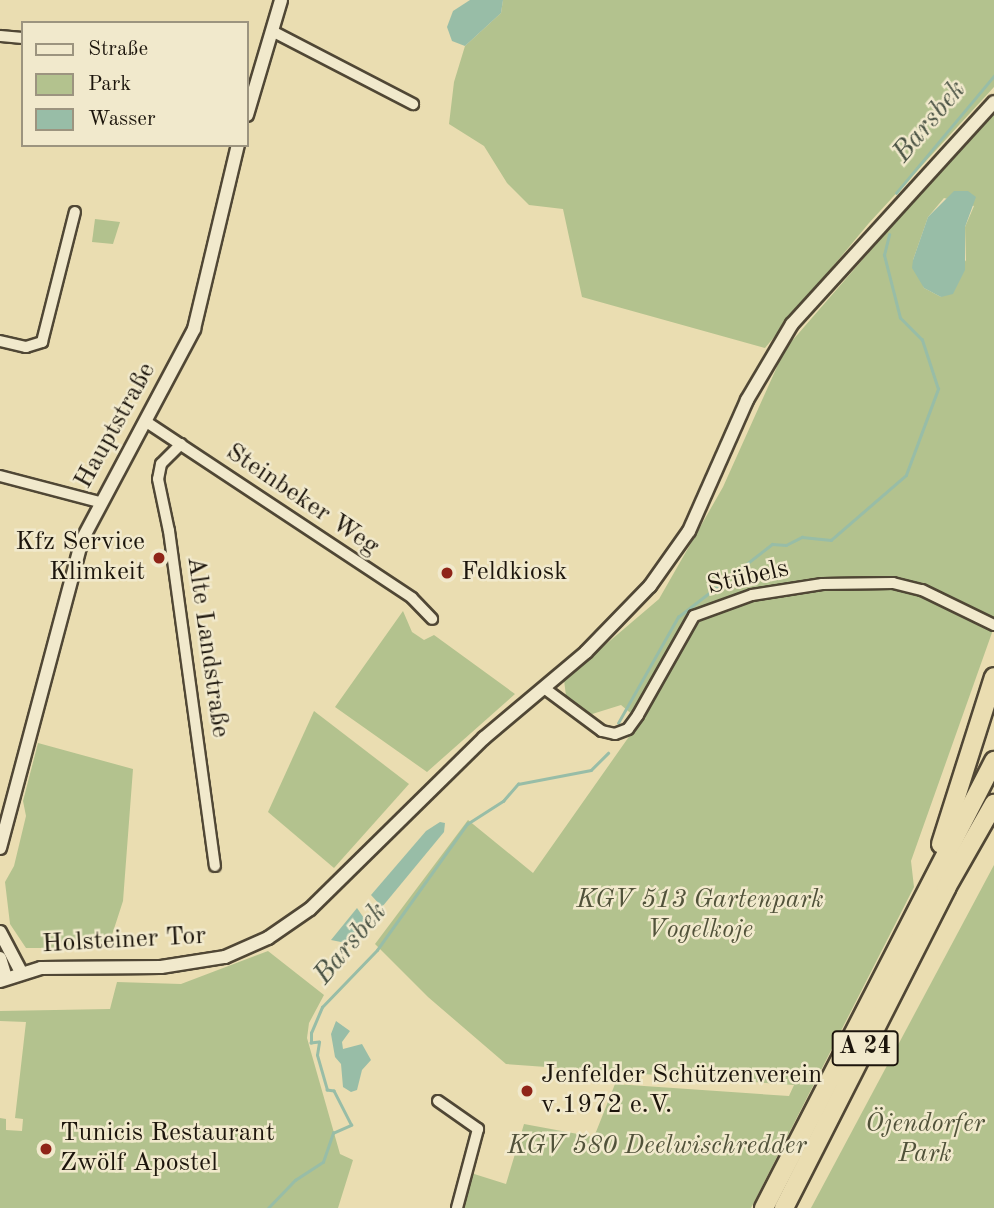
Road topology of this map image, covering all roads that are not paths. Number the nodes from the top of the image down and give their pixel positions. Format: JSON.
{"nodes":[{"id":1,"x":281,"y":0,"type":"edge"},
{"id":2,"x":272,"y":32,"type":"junction"},
{"id":3,"x":0,"y":36,"type":"edge"},
{"id":4,"x":21,"y":38,"type":"edge"},
{"id":5,"x":250,"y":90,"type":"edge"},
{"id":6,"x":994,"y":102,"type":"edge"},
{"id":7,"x":413,"y":104,"type":"dead end"},
{"id":8,"x":238,"y":147,"type":"edge"},
{"id":9,"x":75,"y":212,"type":"dead end"},
{"id":10,"x":0,"y":341,"type":"edge"},
{"id":11,"x":145,"y":421,"type":"junction"},
{"id":12,"x":181,"y":443,"type":"junction"},
{"id":13,"x":0,"y":476,"type":"edge"},
{"id":14,"x":99,"y":502,"type":"junction"},
{"id":15,"x":432,"y":618,"type":"dead end"},
{"id":16,"x":993,"y":625,"type":"edge"},
{"id":17,"x":994,"y":677,"type":"edge"},
{"id":18,"x":544,"y":688,"type":"junction"},
{"id":19,"x":994,"y":761,"type":"edge"},
{"id":20,"x":994,"y":804,"type":"edge"},
{"id":21,"x":0,"y":848,"type":"edge"},
{"id":22,"x":215,"y":866,"type":"dead end"},
{"id":23,"x":0,"y":932,"type":"edge"},
{"id":24,"x":906,"y":933,"type":"junction"},
{"id":25,"x":0,"y":958,"type":"edge"},
{"id":26,"x":21,"y":972,"type":"junction"},
{"id":27,"x":3,"y":980,"type":"edge"},
{"id":28,"x":438,"y":1101,"type":"dead end"},
{"id":29,"x":457,"y":1208,"type":"edge"},
{"id":30,"x":764,"y":1208,"type":"edge"},
{"id":31,"x":784,"y":1208,"type":"edge"}],
"edges":[{"from":1,"to":2,"type":"main road"},
{"from":2,"to":5,"type":"main road"},
{"from":2,"to":7,"type":"street"},
{"from":3,"to":4,"type":"street"},
{"from":6,"to":18,"type":"main road","name":"Holsteiner Tor"},
{"from":8,"to":11,"type":"main road","name":"Hauptstraße"},
{"from":9,"to":10,"type":"street"},
{"from":11,"to":12,"type":"street","name":"Steinbeker Weg"},
{"from":11,"to":14,"type":"main road","name":"Hauptstraße"},
{"from":12,"to":15,"type":"street","name":"Steinbeker Weg"},
{"from":12,"to":22,"type":"street","name":"Alte Landstraße"},
{"from":13,"to":14,"type":"street"},
{"from":14,"to":21,"type":"main road","name":"Hauptstraße"},
{"from":16,"to":18,"type":"street","name":"Stübels"},
{"from":17,"to":24,"type":"highway","number":"A 24"},
{"from":18,"to":26,"type":"main road","name":"Holsteiner Tor"},
{"from":19,"to":24,"type":"highway","number":"A 24"},
{"from":20,"to":31,"type":"highway","number":"A 24"},
{"from":23,"to":26,"type":"main road"},
{"from":24,"to":30,"type":"highway","number":"A 24"},
{"from":25,"to":27,"type":"main road"},
{"from":26,"to":27,"type":"main road","name":"Holsteiner Tor"},
{"from":28,"to":29,"type":"street"}]}
